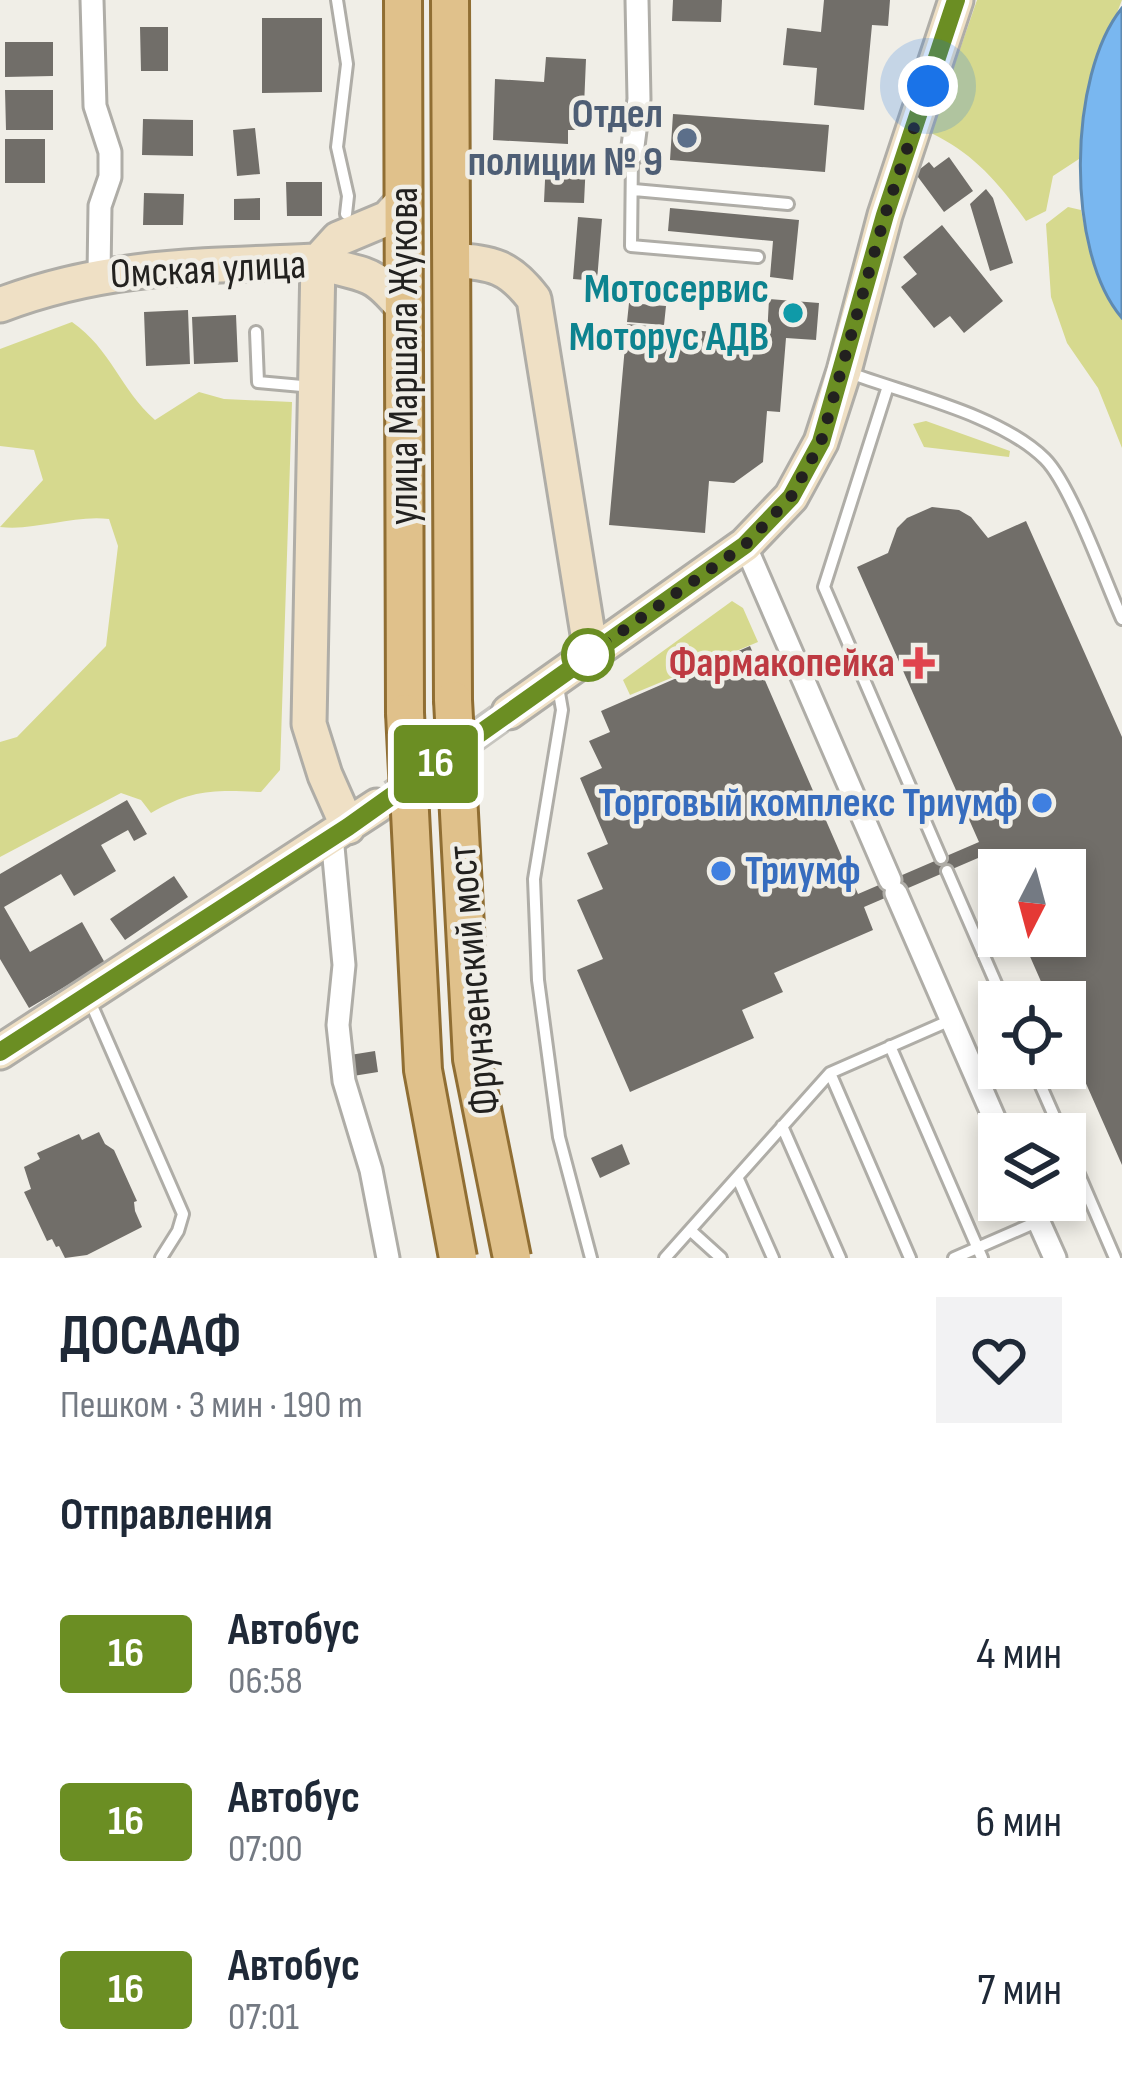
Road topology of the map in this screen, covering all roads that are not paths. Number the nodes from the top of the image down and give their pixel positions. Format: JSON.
{"nodes":[{"id":1,"x":92,"y":0,"type":"edge"},
{"id":2,"x":337,"y":0,"type":"edge"},
{"id":3,"x":403,"y":0,"type":"edge"},
{"id":4,"x":450,"y":0,"type":"edge"},
{"id":5,"x":637,"y":0,"type":"edge"},
{"id":6,"x":956,"y":0,"type":"edge"},
{"id":7,"x":632,"y":154,"type":"joint"},
{"id":8,"x":634,"y":190,"type":"junction"},
{"id":9,"x":404,"y":200,"type":"junction"},
{"id":10,"x":788,"y":204,"type":"dead end"},
{"id":11,"x":346,"y":214,"type":"dead end"},
{"id":12,"x":758,"y":257,"type":"dead end"},
{"id":13,"x":452,"y":260,"type":"junction"},
{"id":14,"x":318,"y":261,"type":"junction"},
{"id":15,"x":99,"y":274,"type":"junction"},
{"id":16,"x":0,"y":305,"type":"edge"},
{"id":17,"x":404,"y":310,"type":"junction"},
{"id":18,"x":256,"y":332,"type":"dead end"},
{"id":19,"x":844,"y":371,"type":"junction"},
{"id":20,"x":888,"y":386,"type":"junction"},
{"id":21,"x":316,"y":388,"type":"junction"},
{"id":22,"x":745,"y":545,"type":"junction"},
{"id":23,"x":1122,"y":619,"type":"edge"},
{"id":24,"x":591,"y":653,"type":"junction"},
{"id":25,"x":556,"y":678,"type":"junction"},
{"id":26,"x":453,"y":700,"type":"joint"},
{"id":27,"x":405,"y":712,"type":"joint"},
{"id":28,"x":509,"y":712,"type":"tunnel mouth"},
{"id":29,"x":376,"y":806,"type":"tunnel mouth"},
{"id":30,"x":340,"y":832,"type":"junction"},
{"id":31,"x":941,"y":858,"type":"dead end"},
{"id":32,"x":947,"y":871,"type":"dead end"},
{"id":33,"x":995,"y":981,"type":"edge"},
{"id":34,"x":88,"y":996,"type":"junction"},
{"id":35,"x":951,"y":1020,"type":"junction"},
{"id":36,"x":890,"y":1046,"type":"junction"},
{"id":37,"x":0,"y":1052,"type":"edge"},
{"id":38,"x":830,"y":1073,"type":"junction"},
{"id":39,"x":991,"y":1113,"type":"edge"},
{"id":40,"x":782,"y":1126,"type":"junction"},
{"id":41,"x":738,"y":1179,"type":"junction"},
{"id":42,"x":1086,"y":1191,"type":"edge"},
{"id":43,"x":1021,"y":1221,"type":"edge"},
{"id":44,"x":1038,"y":1221,"type":"edge"},
{"id":45,"x":690,"y":1230,"type":"junction"},
{"id":46,"x":980,"y":1253,"type":"edge"},
{"id":47,"x":161,"y":1258,"type":"edge"},
{"id":48,"x":388,"y":1258,"type":"edge"},
{"id":49,"x":458,"y":1258,"type":"edge"},
{"id":50,"x":512,"y":1258,"type":"edge"},
{"id":51,"x":591,"y":1258,"type":"edge"},
{"id":52,"x":665,"y":1258,"type":"edge"},
{"id":53,"x":721,"y":1258,"type":"edge"},
{"id":54,"x":773,"y":1258,"type":"edge"},
{"id":55,"x":840,"y":1258,"type":"edge"},
{"id":56,"x":910,"y":1258,"type":"edge"},
{"id":57,"x":954,"y":1258,"type":"edge"},
{"id":58,"x":1054,"y":1258,"type":"edge"},
{"id":59,"x":1115,"y":1258,"type":"edge"}],
"edges":[{"from":1,"to":15,"type":"street"},
{"from":2,"to":11,"type":"lane"},
{"from":3,"to":9,"type":"main road","name":"улица Маршала Жукова"},
{"from":4,"to":13,"type":"main road","name":"улица Маршала Жукова"},
{"from":5,"to":7,"type":"street"},
{"from":6,"to":19,"type":"street"},
{"from":7,"to":8,"type":"lane"},
{"from":8,"to":10,"type":"lane"},
{"from":8,"to":12,"type":"lane"},
{"from":9,"to":14,"type":"street"},
{"from":9,"to":17,"type":"main road","name":"улица Маршала Жукова"},
{"from":13,"to":24,"type":"street"},
{"from":13,"to":26,"type":"main road","name":"улица Маршала Жукова"},
{"from":14,"to":15,"type":"street","name":"Омская улица"},
{"from":14,"to":17,"type":"street","name":"Омская улица"},
{"from":14,"to":21,"type":"street"},
{"from":15,"to":16,"type":"street","name":"Омская улица"},
{"from":17,"to":27,"type":"main road","name":"улица Маршала Жукова"},
{"from":18,"to":21,"type":"lane"},
{"from":19,"to":20,"type":"lane"},
{"from":19,"to":22,"type":"street"},
{"from":20,"to":23,"type":"lane"},
{"from":20,"to":31,"type":"lane"},
{"from":21,"to":30,"type":"street"},
{"from":22,"to":24,"type":"street"},
{"from":22,"to":35,"type":"street"},
{"from":24,"to":25,"type":"street"},
{"from":25,"to":28,"type":"street"},
{"from":25,"to":51,"type":"lane"},
{"from":26,"to":50,"type":"main road","name":"Фрунзенский мост","bridge":true},
{"from":27,"to":49,"type":"main road","name":"Фрунзенский мост","bridge":true},
{"from":29,"to":30,"type":"street"},
{"from":30,"to":34,"type":"street"},
{"from":30,"to":48,"type":"street"},
{"from":32,"to":33,"type":"lane"},
{"from":34,"to":37,"type":"street"},
{"from":34,"to":47,"type":"lane"},
{"from":35,"to":36,"type":"lane"},
{"from":35,"to":39,"type":"street"},
{"from":36,"to":38,"type":"lane"},
{"from":36,"to":46,"type":"lane"},
{"from":38,"to":40,"type":"lane"},
{"from":38,"to":56,"type":"lane"},
{"from":40,"to":41,"type":"lane"},
{"from":40,"to":55,"type":"lane"},
{"from":41,"to":45,"type":"lane"},
{"from":41,"to":54,"type":"lane"},
{"from":42,"to":59,"type":"lane"},
{"from":43,"to":46,"type":"lane"},
{"from":44,"to":58,"type":"street"},
{"from":45,"to":52,"type":"lane"},
{"from":45,"to":53,"type":"lane"},
{"from":46,"to":57,"type":"lane"}]}
